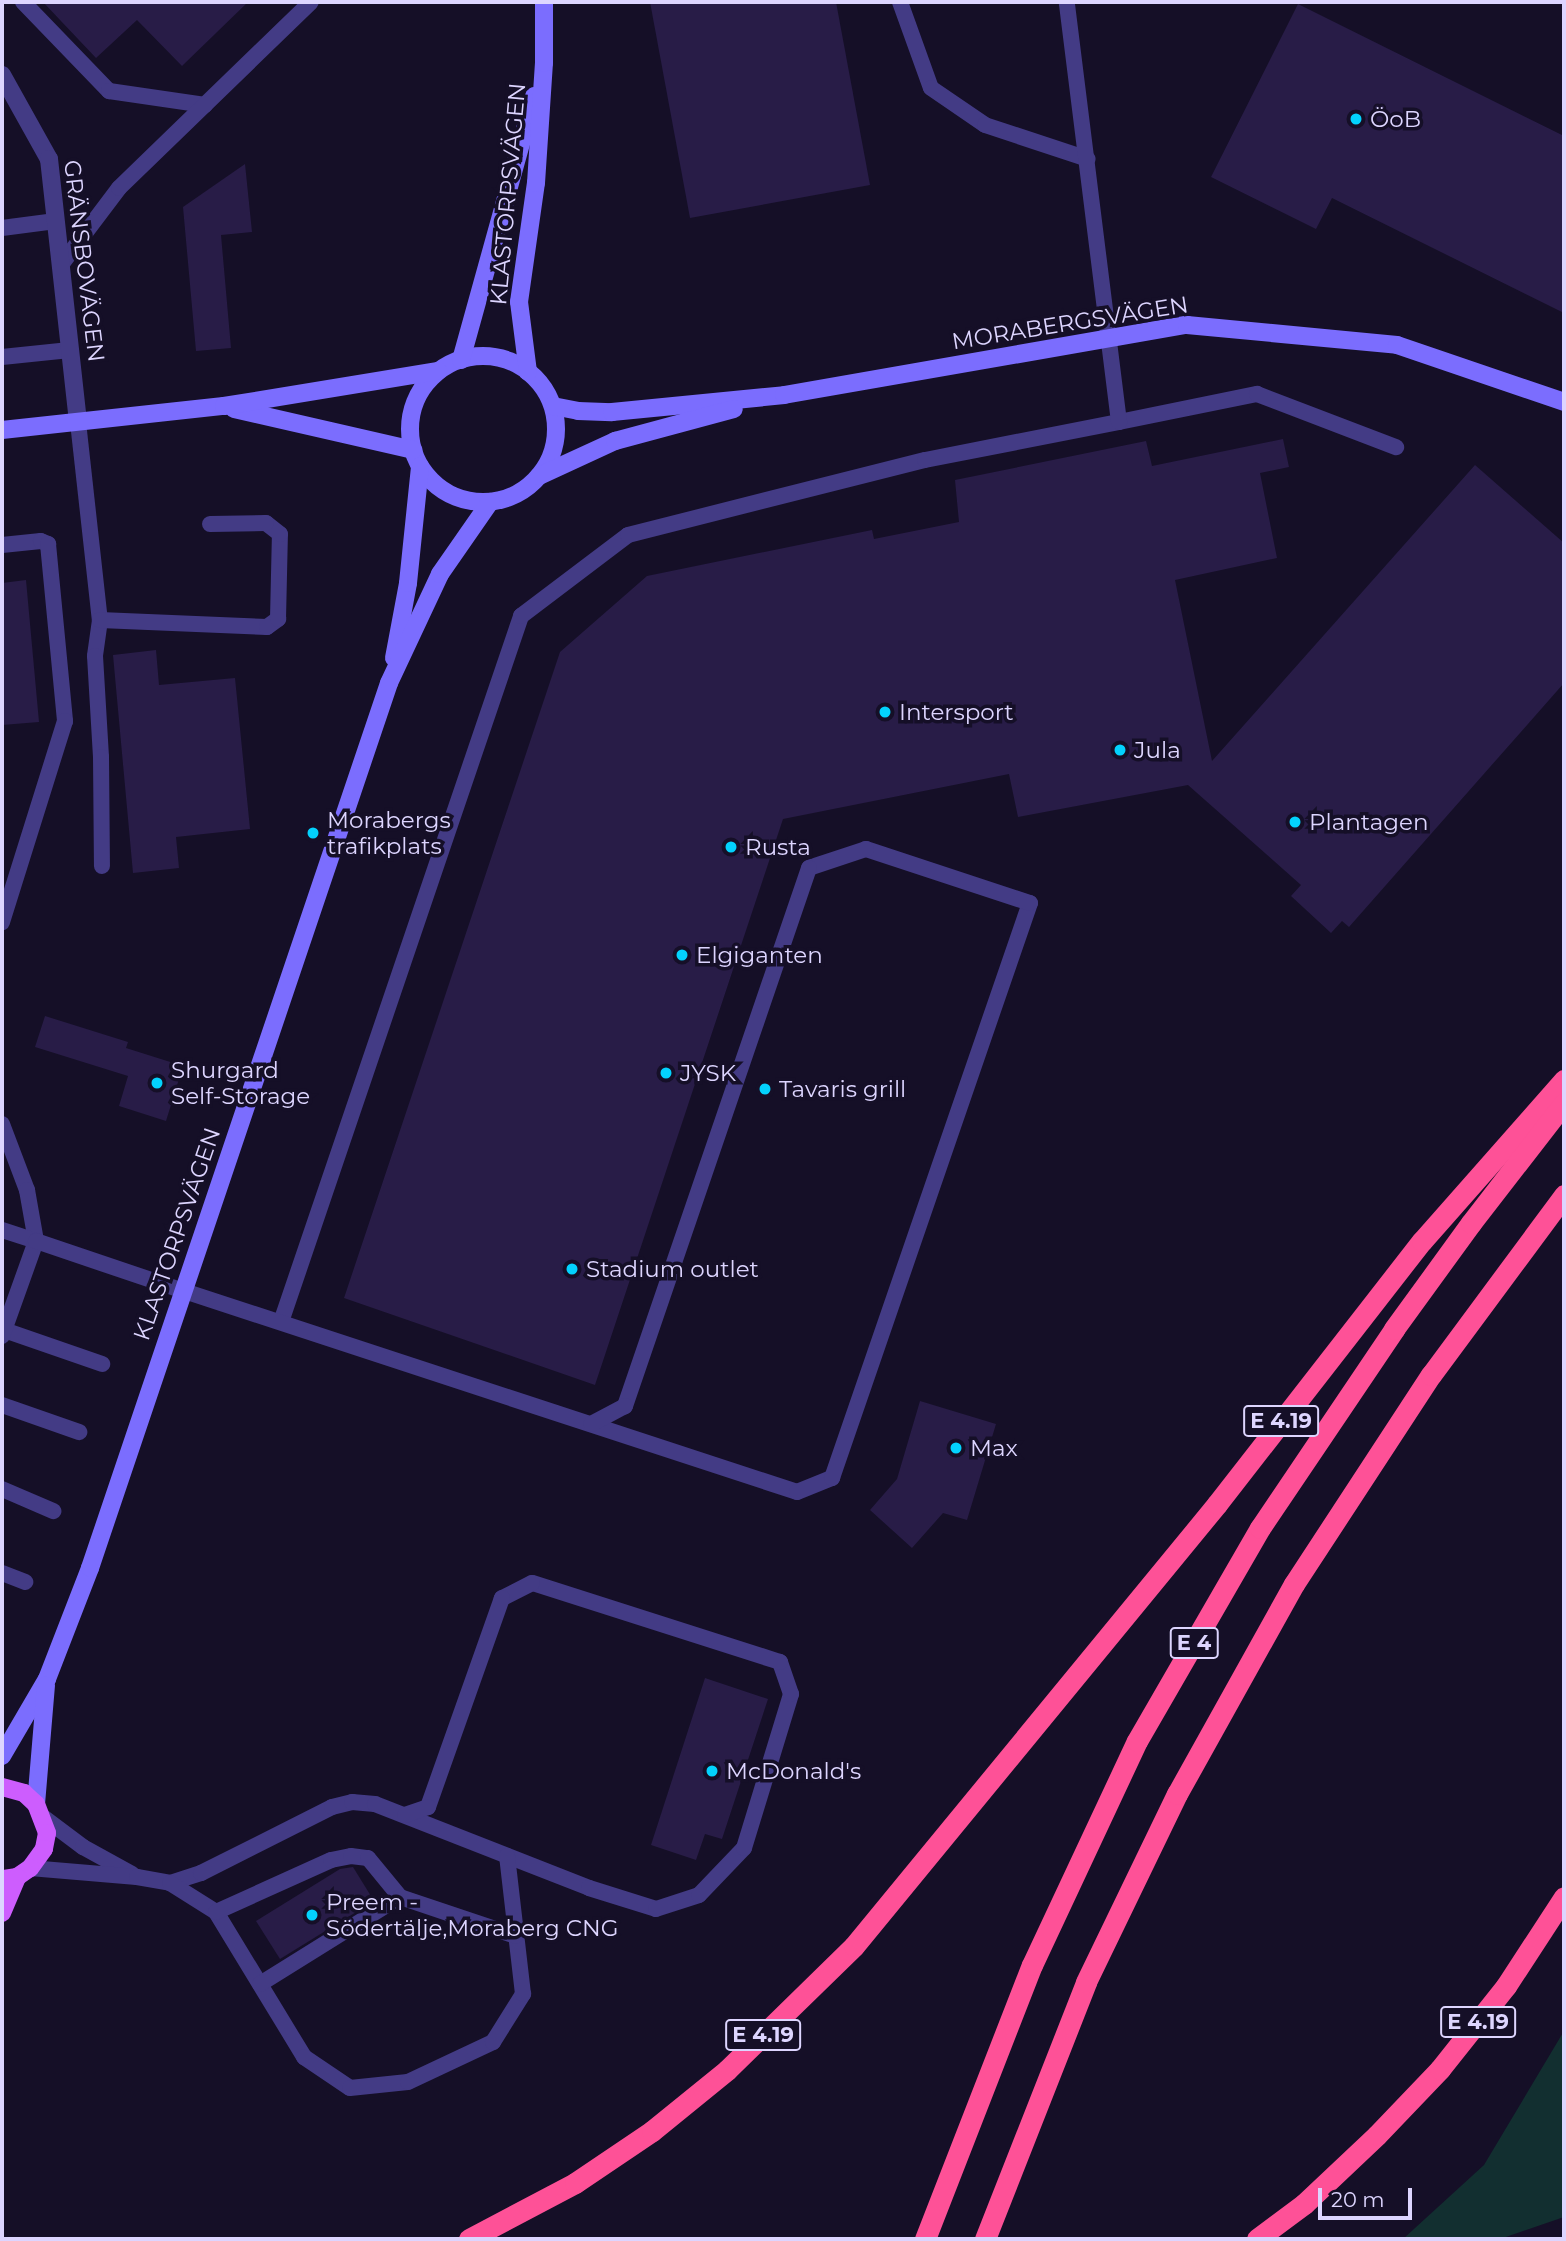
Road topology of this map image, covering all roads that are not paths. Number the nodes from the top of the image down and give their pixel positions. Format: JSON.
{"nodes":[{"id":1,"x":23,"y":2,"type":"edge"},
{"id":2,"x":311,"y":2,"type":"edge"},
{"id":3,"x":544,"y":2,"type":"edge"},
{"id":4,"x":900,"y":2,"type":"edge"},
{"id":5,"x":1067,"y":2,"type":"edge"},
{"id":6,"x":544,"y":62,"type":"junction"},
{"id":7,"x":2,"y":75,"type":"edge"},
{"id":8,"x":205,"y":105,"type":"junction"},
{"id":9,"x":1088,"y":159,"type":"junction"},
{"id":10,"x":56,"y":221,"type":"junction"},
{"id":11,"x":2,"y":228,"type":"edge"},
{"id":12,"x":61,"y":265,"type":"junction"},
{"id":13,"x":1108,"y":339,"type":"junction"},
{"id":14,"x":70,"y":350,"type":"junction"},
{"id":15,"x":2,"y":357,"type":"edge"},
{"id":16,"x":461,"y":360,"type":"junction"},
{"id":17,"x":438,"y":371,"type":"junction"},
{"id":18,"x":528,"y":372,"type":"junction"},
{"id":19,"x":784,"y":395,"type":"junction"},
{"id":20,"x":1564,"y":402,"type":"edge"},
{"id":21,"x":223,"y":406,"type":"junction"},
{"id":22,"x":552,"y":406,"type":"junction"},
{"id":23,"x":78,"y":422,"type":"junction"},
{"id":24,"x":1119,"y":422,"type":"junction"},
{"id":25,"x":2,"y":430,"type":"edge"},
{"id":26,"x":1396,"y":447,"type":"dead end"},
{"id":27,"x":413,"y":450,"type":"junction"},
{"id":28,"x":420,"y":467,"type":"junction"},
{"id":29,"x":538,"y":477,"type":"junction"},
{"id":30,"x":491,"y":502,"type":"junction"},
{"id":31,"x":210,"y":524,"type":"dead end"},
{"id":32,"x":2,"y":545,"type":"edge"},
{"id":33,"x":100,"y":620,"type":"junction"},
{"id":34,"x":389,"y":683,"type":"junction"},
{"id":35,"x":102,"y":866,"type":"dead end"},
{"id":36,"x":2,"y":922,"type":"edge"},
{"id":37,"x":1564,"y":1080,"type":"edge"},
{"id":38,"x":1564,"y":1103,"type":"edge"},
{"id":39,"x":2,"y":1124,"type":"edge"},
{"id":40,"x":1564,"y":1195,"type":"edge"},
{"id":41,"x":2,"y":1230,"type":"edge"},
{"id":42,"x":36,"y":1241,"type":"junction"},
{"id":43,"x":184,"y":1291,"type":"junction"},
{"id":44,"x":281,"y":1322,"type":"junction"},
{"id":45,"x":3,"y":1333,"type":"edge"},
{"id":46,"x":102,"y":1364,"type":"dead end"},
{"id":47,"x":2,"y":1405,"type":"edge"},
{"id":48,"x":591,"y":1424,"type":"junction"},
{"id":49,"x":79,"y":1432,"type":"dead end"},
{"id":50,"x":2,"y":1489,"type":"edge"},
{"id":51,"x":53,"y":1511,"type":"dead end"},
{"id":52,"x":2,"y":1573,"type":"edge"},
{"id":53,"x":25,"y":1582,"type":"dead end"},
{"id":54,"x":47,"y":1679,"type":"junction"},
{"id":55,"x":2,"y":1756,"type":"edge"},
{"id":56,"x":2,"y":1787,"type":"edge"},
{"id":57,"x":40,"y":1810,"type":"junction"},
{"id":58,"x":405,"y":1815,"type":"junction"},
{"id":59,"x":507,"y":1856,"type":"junction"},
{"id":60,"x":16,"y":1875,"type":"edge"},
{"id":61,"x":137,"y":1877,"type":"junction"},
{"id":62,"x":170,"y":1883,"type":"junction"},
{"id":63,"x":400,"y":1897,"type":"junction"},
{"id":64,"x":1564,"y":1897,"type":"edge"},
{"id":65,"x":216,"y":1912,"type":"junction"},
{"id":66,"x":2,"y":1913,"type":"edge"},
{"id":67,"x":516,"y":1936,"type":"junction"},
{"id":68,"x":260,"y":1984,"type":"junction"},
{"id":69,"x":469,"y":2239,"type":"edge"},
{"id":70,"x":925,"y":2239,"type":"edge"},
{"id":71,"x":985,"y":2239,"type":"edge"},
{"id":72,"x":1257,"y":2239,"type":"edge"}],
"edges":[{"from":1,"to":8,"type":"lane"},
{"from":2,"to":8,"type":"lane"},
{"from":3,"to":6,"type":"street","name":"KLASTORPSVÄGEN"},
{"from":4,"to":9,"type":"lane"},
{"from":5,"to":9,"type":"lane"},
{"from":6,"to":16,"type":"street","name":"KLASTORPSVÄGEN"},
{"from":6,"to":18,"type":"street","name":"KLASTORPSVÄGEN"},
{"from":7,"to":10,"type":"street","name":"GRÄNSBOVÄGEN"},
{"from":8,"to":12,"type":"lane"},
{"from":9,"to":13,"type":"lane"},
{"from":10,"to":11,"type":"lane"},
{"from":10,"to":12,"type":"street","name":"GRÄNSBOVÄGEN"},
{"from":12,"to":14,"type":"street","name":"GRÄNSBOVÄGEN"},
{"from":13,"to":19,"type":"street","name":"MORABERGSVÄGEN"},
{"from":13,"to":20,"type":"street","name":"MORABERGSVÄGEN"},
{"from":13,"to":24,"type":"lane"},
{"from":14,"to":15,"type":"lane"},
{"from":14,"to":23,"type":"street","name":"GRÄNSBOVÄGEN"},
{"from":16,"to":17,"type":"street"},
{"from":16,"to":18,"type":"street"},
{"from":17,"to":21,"type":"street"},
{"from":17,"to":27,"type":"street"},
{"from":18,"to":22,"type":"street"},
{"from":19,"to":22,"type":"street","name":"MORABERGSVÄGEN"},
{"from":19,"to":29,"type":"street","name":"MORABERGSVÄGEN"},
{"from":21,"to":23,"type":"street"},
{"from":21,"to":27,"type":"street"},
{"from":22,"to":29,"type":"street"},
{"from":23,"to":25,"type":"street"},
{"from":23,"to":33,"type":"lane"},
{"from":24,"to":26,"type":"lane"},
{"from":24,"to":44,"type":"lane"},
{"from":27,"to":28,"type":"street"},
{"from":28,"to":30,"type":"street"},
{"from":28,"to":34,"type":"street","name":"KLASTORPSVÄGEN"},
{"from":29,"to":30,"type":"street"},
{"from":30,"to":34,"type":"street","name":"KLASTORPSVÄGEN"},
{"from":31,"to":33,"type":"lane"},
{"from":32,"to":36,"type":"lane"},
{"from":33,"to":35,"type":"lane"},
{"from":34,"to":43,"type":"street","name":"KLASTORPSVÄGEN"},
{"from":37,"to":69,"type":"highway","number":"E 4.19"},
{"from":38,"to":70,"type":"highway","number":"E 4"},
{"from":39,"to":42,"type":"lane"},
{"from":40,"to":71,"type":"highway","number":"E 4"},
{"from":41,"to":42,"type":"lane"},
{"from":42,"to":43,"type":"lane"},
{"from":42,"to":45,"type":"lane"},
{"from":43,"to":44,"type":"lane"},
{"from":43,"to":54,"type":"street","name":"KLASTORPSVÄGEN"},
{"from":44,"to":48,"type":"lane"},
{"from":45,"to":46,"type":"lane"},
{"from":47,"to":49,"type":"lane"},
{"from":48,"to":48,"type":"lane"},
{"from":50,"to":51,"type":"lane"},
{"from":52,"to":53,"type":"lane"},
{"from":54,"to":55,"type":"street","name":"KLASTORPSVÄGEN"},
{"from":54,"to":57,"type":"street","name":"KLASTORPSVÄGEN"},
{"from":56,"to":57,"type":"main road"},
{"from":57,"to":60,"type":"main road"},
{"from":57,"to":61,"type":"lane"},
{"from":58,"to":59,"type":"lane"},
{"from":58,"to":59,"type":"lane"},
{"from":58,"to":62,"type":"lane"},
{"from":59,"to":67,"type":"lane"},
{"from":60,"to":61,"type":"lane"},
{"from":60,"to":66,"type":"main road"},
{"from":61,"to":62,"type":"lane"},
{"from":62,"to":65,"type":"lane"},
{"from":63,"to":65,"type":"lane"},
{"from":63,"to":67,"type":"lane"},
{"from":63,"to":68,"type":"lane"},
{"from":64,"to":72,"type":"highway","number":"E 4.19"},
{"from":65,"to":68,"type":"lane"},
{"from":67,"to":68,"type":"lane"}]}
